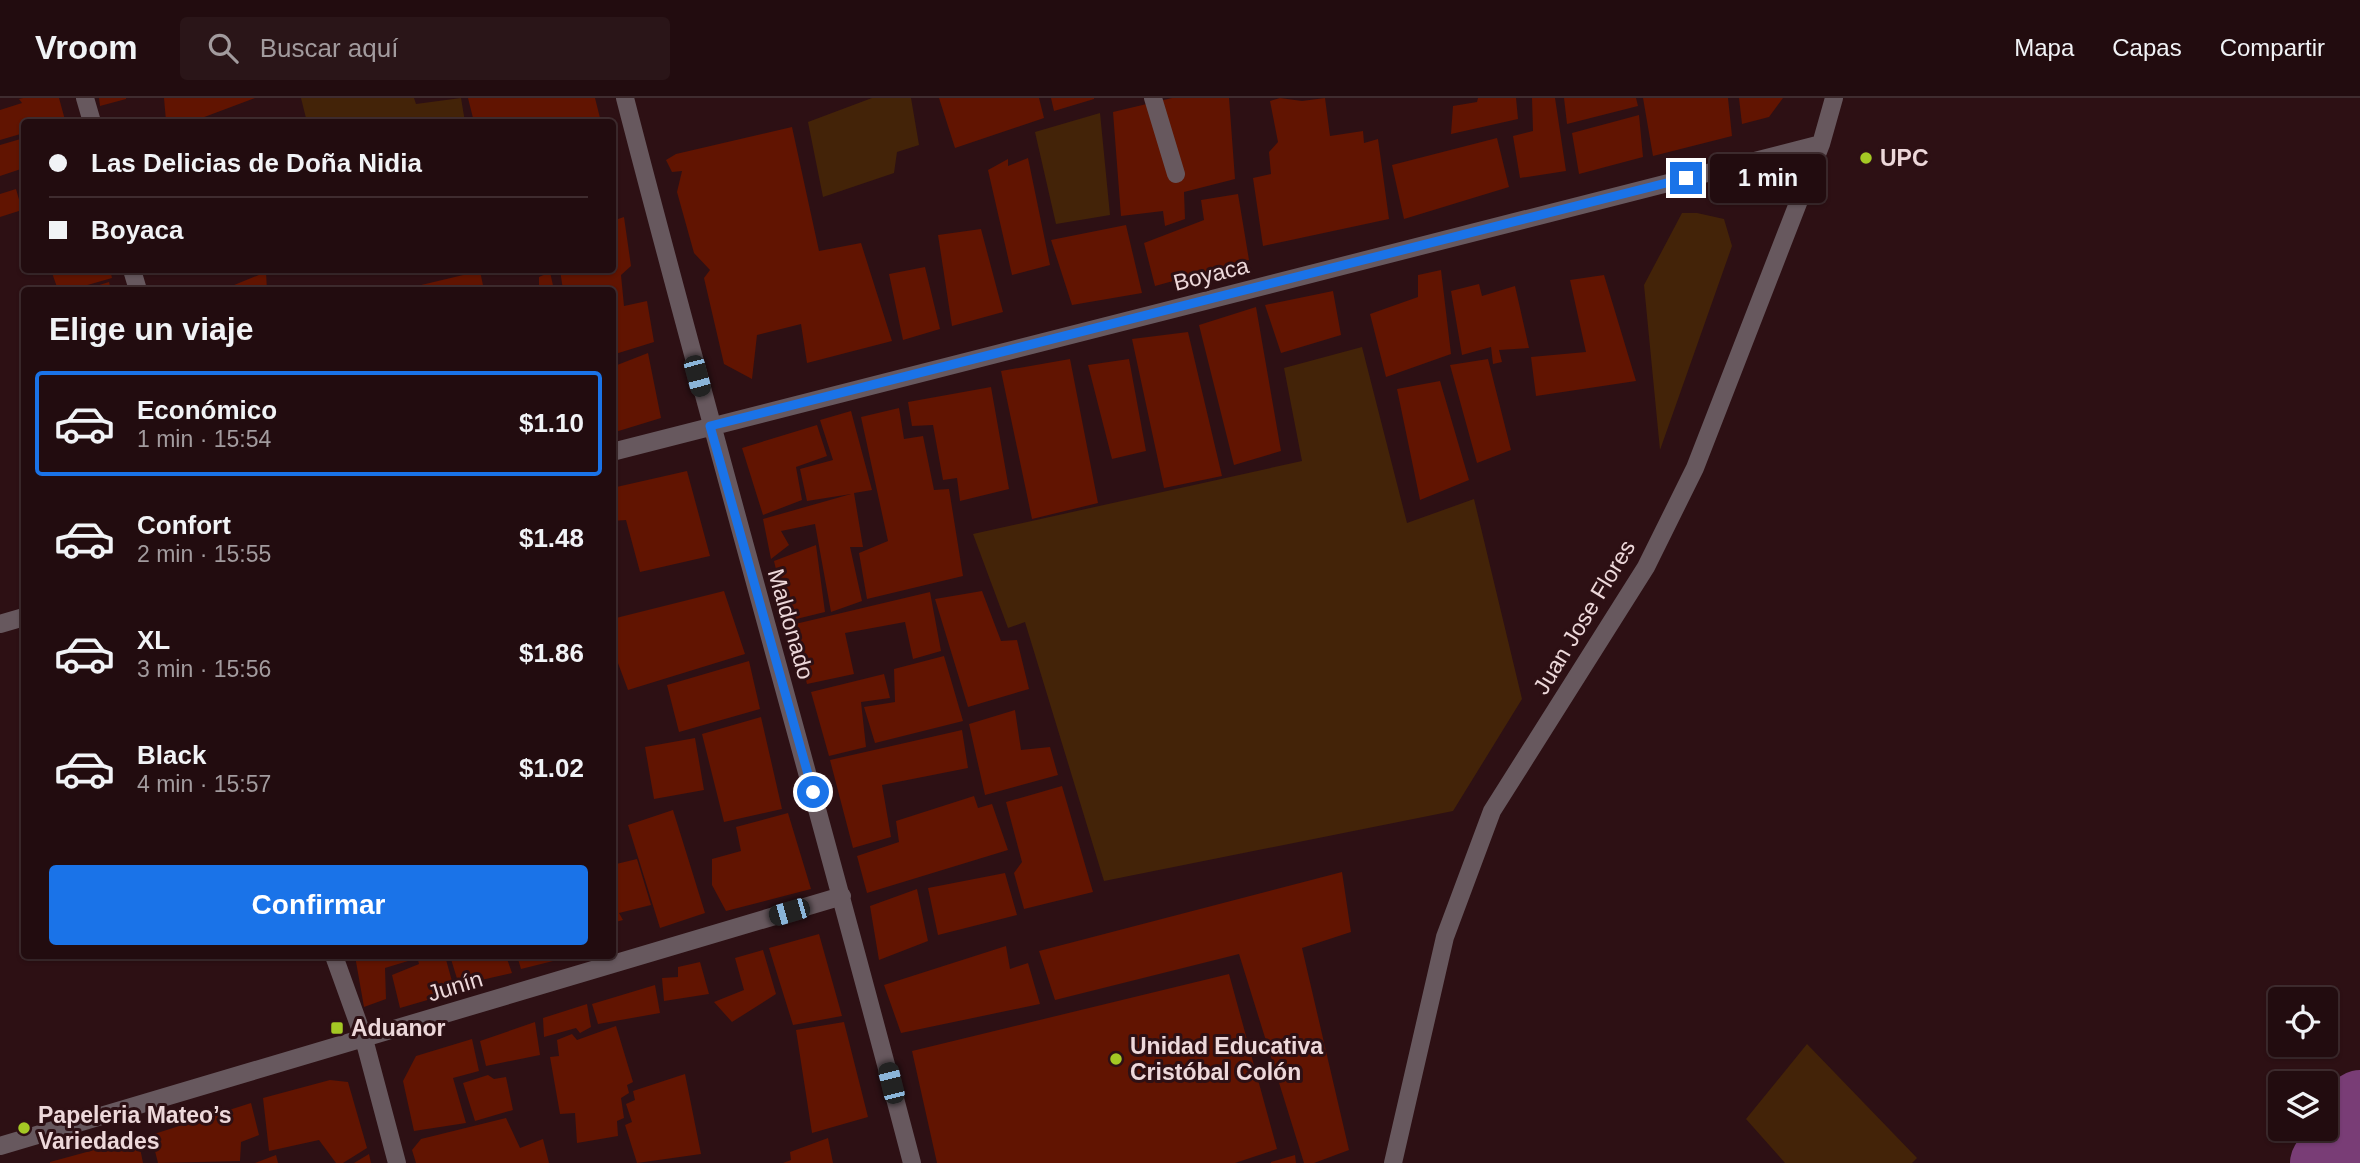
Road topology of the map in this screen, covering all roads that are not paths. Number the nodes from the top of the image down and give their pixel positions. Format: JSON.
{"nodes":[{"id":1,"x":85,"y":98,"type":"edge"},
{"id":2,"x":625,"y":98,"type":"edge"},
{"id":3,"x":1153,"y":98,"type":"edge"},
{"id":4,"x":1834,"y":98,"type":"edge"},
{"id":5,"x":91,"y":119,"type":"edge"},
{"id":6,"x":1821,"y":144,"type":"junction"},
{"id":7,"x":1176,"y":174,"type":"dead end"},
{"id":8,"x":710,"y":426,"type":"junction"},
{"id":9,"x":616,"y":451,"type":"edge"},
{"id":10,"x":21,"y":618,"type":"edge"},
{"id":11,"x":0,"y":624,"type":"edge"},
{"id":12,"x":842,"y":896,"type":"junction"},
{"id":13,"x":335,"y":959,"type":"edge"},
{"id":14,"x":364,"y":1039,"type":"junction"},
{"id":15,"x":0,"y":1146,"type":"edge"},
{"id":16,"x":397,"y":1163,"type":"edge"},
{"id":17,"x":912,"y":1163,"type":"edge"},
{"id":18,"x":1394,"y":1163,"type":"edge"}],
"edges":[{"from":1,"to":5,"type":"street"},
{"from":2,"to":8,"type":"street","name":"Maldonado"},
{"from":3,"to":7,"type":"street"},
{"from":4,"to":6,"type":"street","name":"Juan Jose Flores"},
{"from":6,"to":8,"type":"street","name":"Boyaca"},
{"from":6,"to":18,"type":"street","name":"Juan Jose Flores"},
{"from":8,"to":9,"type":"street","name":"Boyaca"},
{"from":8,"to":12,"type":"street","name":"Maldonado"},
{"from":10,"to":11,"type":"street"},
{"from":12,"to":14,"type":"street","name":"Junín"},
{"from":12,"to":17,"type":"street","name":"Maldonado"},
{"from":13,"to":14,"type":"street"},
{"from":14,"to":15,"type":"street","name":"Junín"},
{"from":14,"to":16,"type":"street"}]}
